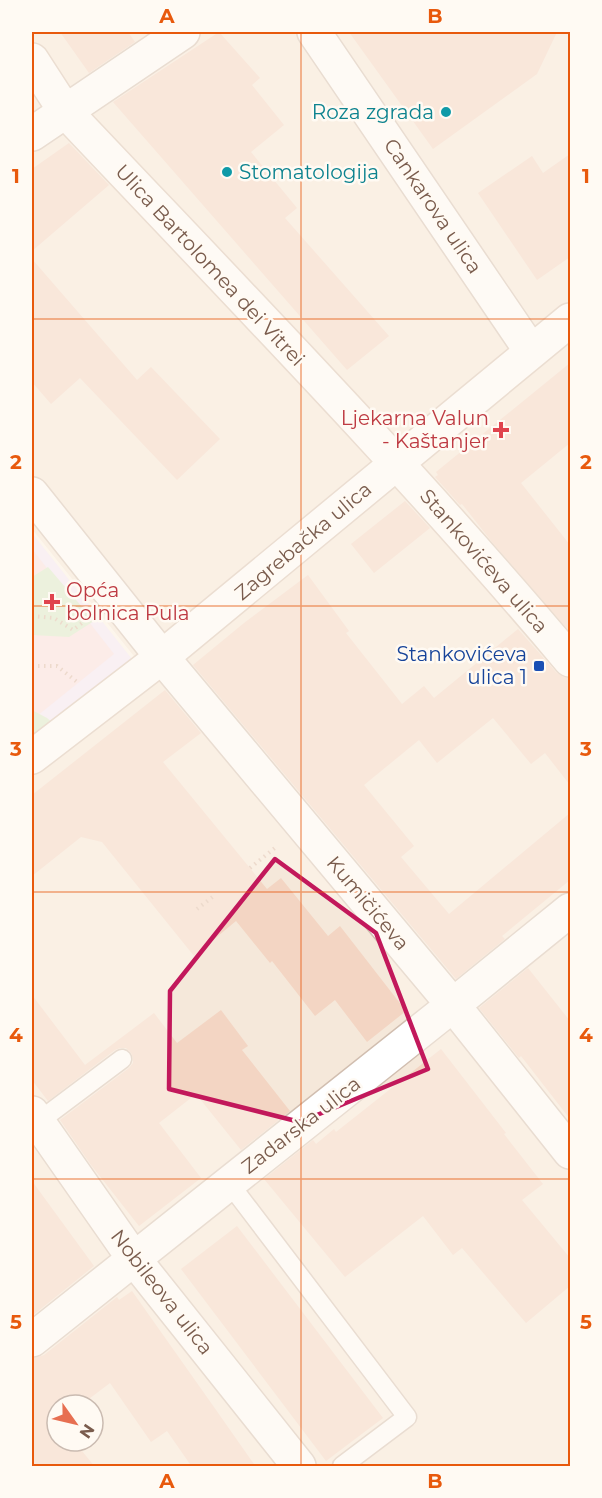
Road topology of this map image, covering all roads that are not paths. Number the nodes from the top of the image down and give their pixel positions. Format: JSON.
{"nodes":[{"id":1,"x":183,"y":32,"type":"edge"},
{"id":2,"x":314,"y":32,"type":"edge"},
{"id":3,"x":32,"y":60,"type":"edge"},
{"id":4,"x":65,"y":111,"type":"junction"},
{"id":5,"x":32,"y":134,"type":"edge"},
{"id":6,"x":570,"y":320,"type":"edge"},
{"id":7,"x":531,"y":351,"type":"junction"},
{"id":8,"x":397,"y":463,"type":"junction"},
{"id":9,"x":32,"y":494,"type":"edge"},
{"id":10,"x":162,"y":657,"type":"junction"},
{"id":11,"x":570,"y":660,"type":"edge"},
{"id":12,"x":32,"y":757,"type":"edge"},
{"id":13,"x":570,"y":910,"type":"edge"},
{"id":14,"x":453,"y":1005,"type":"junction"},
{"id":15,"x":122,"y":1059,"type":"dead end"},
{"id":16,"x":35,"y":1118,"type":"edge"},
{"id":17,"x":566,"y":1135,"type":"edge"},
{"id":18,"x":229,"y":1183,"type":"junction"},
{"id":19,"x":134,"y":1259,"type":"junction"},
{"id":20,"x":32,"y":1339,"type":"edge"},
{"id":21,"x":299,"y":1467,"type":"edge"},
{"id":22,"x":342,"y":1467,"type":"edge"}],
"edges":[{"from":1,"to":4,"type":"street"},
{"from":2,"to":7,"type":"street","name":"Cankarova ulica"},
{"from":3,"to":4,"type":"street","name":"Ulica Bartolomea dei Vitrei"},
{"from":4,"to":5,"type":"street"},
{"from":4,"to":8,"type":"street","name":"Ulica Bartolomea dei Vitrei"},
{"from":6,"to":7,"type":"street","name":"Zagrebačka ulica"},
{"from":7,"to":8,"type":"street","name":"Zagrebačka ulica"},
{"from":8,"to":10,"type":"street","name":"Zagrebačka ulica"},
{"from":8,"to":11,"type":"street","name":"Stankovićeva ulica"},
{"from":9,"to":10,"type":"street","name":"Kumičićeva"},
{"from":10,"to":12,"type":"street","name":"Zagrebačka ulica"},
{"from":10,"to":14,"type":"street","name":"Kumičićeva"},
{"from":13,"to":14,"type":"street","name":"Zadarska ulica"},
{"from":14,"to":17,"type":"street","name":"Kumičićeva"},
{"from":14,"to":18,"type":"street","name":"Zadarska ulica"},
{"from":15,"to":16,"type":"lane"},
{"from":16,"to":19,"type":"street","name":"Nobileova ulica"},
{"from":18,"to":19,"type":"street","name":"Zadarska ulica"},
{"from":18,"to":22,"type":"lane"},
{"from":19,"to":20,"type":"street","name":"Zadarska ulica"},
{"from":19,"to":21,"type":"street","name":"Nobileova ulica"}]}
